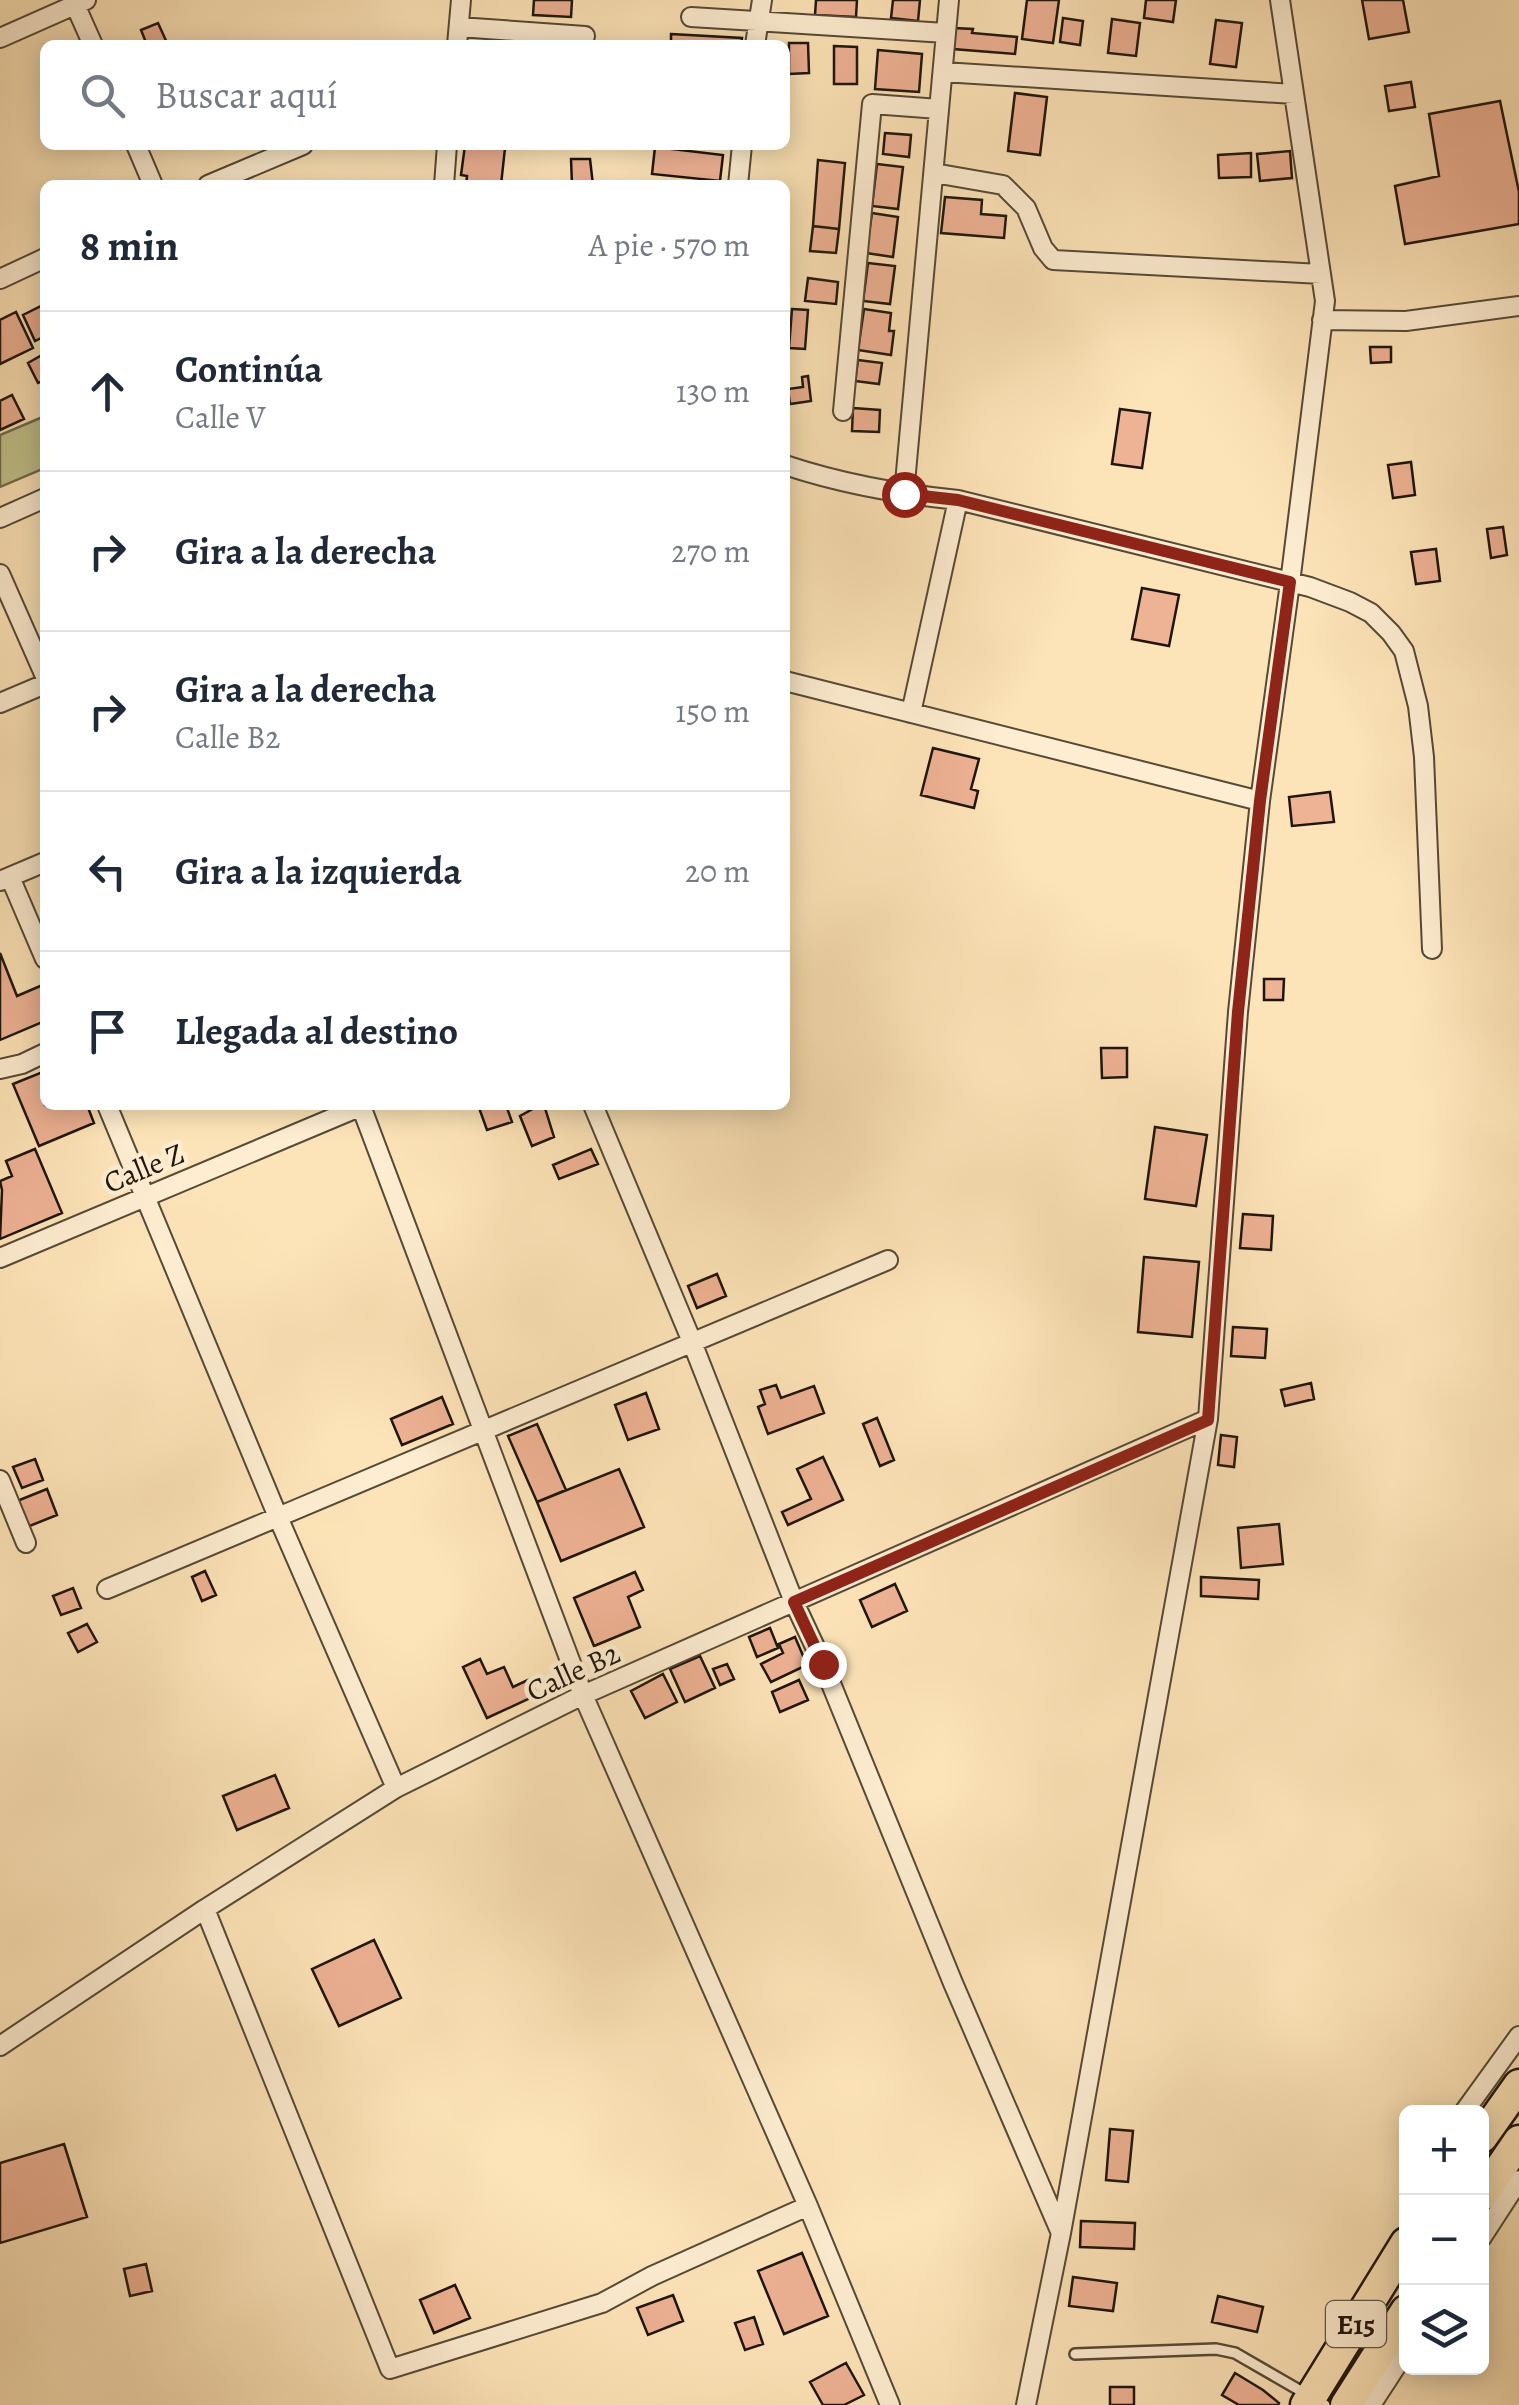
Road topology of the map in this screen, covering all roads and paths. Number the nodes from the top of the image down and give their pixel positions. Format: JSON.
{"nodes":[{"id":1,"x":461,"y":0,"type":"edge"},
{"id":2,"x":762,"y":0,"type":"edge"},
{"id":3,"x":949,"y":0,"type":"edge"},
{"id":4,"x":1280,"y":0,"type":"edge"},
{"id":5,"x":78,"y":2,"type":"edge"},
{"id":6,"x":691,"y":17,"type":"dead end"},
{"id":7,"x":758,"y":20,"type":"junction"},
{"id":8,"x":946,"y":33,"type":"junction"},
{"id":9,"x":458,"y":36,"type":"edge"},
{"id":10,"x":584,"y":36,"type":"dead end"},
{"id":11,"x":0,"y":38,"type":"edge"},
{"id":12,"x":91,"y":40,"type":"edge"},
{"id":13,"x":756,"y":40,"type":"edge"},
{"id":14,"x":943,"y":72,"type":"junction"},
{"id":15,"x":1294,"y":94,"type":"junction"},
{"id":16,"x":940,"y":109,"type":"junction"},
{"id":17,"x":138,"y":150,"type":"edge"},
{"id":18,"x":291,"y":150,"type":"edge"},
{"id":19,"x":447,"y":150,"type":"edge"},
{"id":20,"x":742,"y":150,"type":"edge"},
{"id":21,"x":934,"y":173,"type":"junction"},
{"id":22,"x":151,"y":180,"type":"edge"},
{"id":23,"x":220,"y":180,"type":"edge"},
{"id":24,"x":444,"y":180,"type":"edge"},
{"id":25,"x":738,"y":180,"type":"edge"},
{"id":26,"x":40,"y":260,"type":"edge"},
{"id":27,"x":1320,"y":274,"type":"junction"},
{"id":28,"x":0,"y":279,"type":"edge"},
{"id":29,"x":1519,"y":306,"type":"edge"},
{"id":30,"x":1322,"y":320,"type":"junction"},
{"id":31,"x":843,"y":411,"type":"dead end"},
{"id":32,"x":790,"y":467,"type":"edge"},
{"id":33,"x":904,"y":494,"type":"junction"},
{"id":34,"x":40,"y":500,"type":"edge"},
{"id":35,"x":958,"y":500,"type":"junction"},
{"id":36,"x":0,"y":518,"type":"edge"},
{"id":37,"x":0,"y":574,"type":"edge"},
{"id":38,"x":1290,"y":582,"type":"junction"},
{"id":39,"x":40,"y":665,"type":"edge"},
{"id":40,"x":790,"y":682,"type":"edge"},
{"id":41,"x":40,"y":686,"type":"edge"},
{"id":42,"x":0,"y":703,"type":"edge"},
{"id":43,"x":911,"y":713,"type":"junction"},
{"id":44,"x":1260,"y":801,"type":"junction"},
{"id":45,"x":40,"y":864,"type":"edge"},
{"id":46,"x":5,"y":879,"type":"edge"},
{"id":47,"x":40,"y":949,"type":"edge"},
{"id":48,"x":1432,"y":949,"type":"dead end"},
{"id":49,"x":40,"y":1055,"type":"edge"},
{"id":50,"x":0,"y":1069,"type":"edge"},
{"id":51,"x":108,"y":1110,"type":"edge"},
{"id":52,"x":353,"y":1110,"type":"edge"},
{"id":53,"x":363,"y":1110,"type":"edge"},
{"id":54,"x":595,"y":1110,"type":"edge"},
{"id":55,"x":146,"y":1198,"type":"junction"},
{"id":56,"x":0,"y":1258,"type":"edge"},
{"id":57,"x":888,"y":1260,"type":"dead end"},
{"id":58,"x":692,"y":1342,"type":"junction"},
{"id":59,"x":1208,"y":1420,"type":"junction"},
{"id":60,"x":483,"y":1431,"type":"junction"},
{"id":61,"x":0,"y":1480,"type":"edge"},
{"id":62,"x":278,"y":1518,"type":"junction"},
{"id":63,"x":26,"y":1543,"type":"dead end"},
{"id":64,"x":107,"y":1589,"type":"dead end"},
{"id":65,"x":794,"y":1602,"type":"junction"},
{"id":66,"x":583,"y":1696,"type":"junction"},
{"id":67,"x":396,"y":1788,"type":"junction"},
{"id":68,"x":205,"y":1909,"type":"junction"},
{"id":69,"x":1519,"y":2036,"type":"edge"},
{"id":70,"x":0,"y":2046,"type":"edge"},
{"id":71,"x":1519,"y":2085,"type":"edge"},
{"id":72,"x":1469,"y":2105,"type":"edge"},
{"id":73,"x":1489,"y":2126,"type":"edge"},
{"id":74,"x":1519,"y":2141,"type":"edge"},
{"id":75,"x":1519,"y":2180,"type":"edge"},
{"id":76,"x":1489,"y":2184,"type":"edge"},
{"id":77,"x":808,"y":2206,"type":"junction"},
{"id":78,"x":1489,"y":2226,"type":"edge"},
{"id":79,"x":1061,"y":2233,"type":"junction"},
{"id":80,"x":1399,"y":2255,"type":"edge"},
{"id":81,"x":1399,"y":2322,"type":"edge"},
{"id":82,"x":1074,"y":2354,"type":"dead end"},
{"id":83,"x":1399,"y":2362,"type":"edge"},
{"id":84,"x":1314,"y":2402,"type":"edge"},
{"id":85,"x":890,"y":2405,"type":"edge"},
{"id":86,"x":1026,"y":2405,"type":"edge"},
{"id":87,"x":1346,"y":2405,"type":"edge"},
{"id":88,"x":1371,"y":2405,"type":"edge"}],
"edges":[{"from":1,"to":9,"type":"street"},
{"from":2,"to":7,"type":"street"},
{"from":3,"to":8,"type":"street"},
{"from":4,"to":15,"type":"street"},
{"from":5,"to":11,"type":"street"},
{"from":5,"to":12,"type":"street"},
{"from":6,"to":7,"type":"street"},
{"from":7,"to":8,"type":"street"},
{"from":7,"to":13,"type":"street"},
{"from":8,"to":14,"type":"street"},
{"from":9,"to":10,"type":"street"},
{"from":14,"to":15,"type":"street"},
{"from":14,"to":16,"type":"street"},
{"from":15,"to":27,"type":"street"},
{"from":16,"to":21,"type":"street"},
{"from":16,"to":31,"type":"street"},
{"from":17,"to":22,"type":"street"},
{"from":18,"to":23,"type":"street"},
{"from":19,"to":24,"type":"street"},
{"from":20,"to":25,"type":"street"},
{"from":21,"to":27,"type":"street"},
{"from":21,"to":33,"type":"street"},
{"from":26,"to":28,"type":"street"},
{"from":27,"to":30,"type":"street"},
{"from":29,"to":30,"type":"street"},
{"from":30,"to":38,"type":"street"},
{"from":32,"to":33,"type":"street"},
{"from":33,"to":35,"type":"street"},
{"from":34,"to":36,"type":"street"},
{"from":35,"to":38,"type":"street"},
{"from":35,"to":43,"type":"street"},
{"from":37,"to":39,"type":"street"},
{"from":38,"to":44,"type":"street"},
{"from":38,"to":48,"type":"street"},
{"from":40,"to":43,"type":"street"},
{"from":41,"to":42,"type":"street"},
{"from":43,"to":44,"type":"street"},
{"from":44,"to":59,"type":"street"},
{"from":45,"to":46,"type":"street"},
{"from":46,"to":47,"type":"street"},
{"from":49,"to":50,"type":"street"},
{"from":51,"to":55,"type":"street"},
{"from":52,"to":55,"type":"street","name":"Calle Z"},
{"from":53,"to":60,"type":"street"},
{"from":54,"to":58,"type":"street"},
{"from":55,"to":56,"type":"street","name":"Calle Z"},
{"from":55,"to":62,"type":"street"},
{"from":57,"to":58,"type":"street"},
{"from":58,"to":60,"type":"street"},
{"from":58,"to":65,"type":"street"},
{"from":59,"to":65,"type":"street","name":"Calle B2"},
{"from":59,"to":79,"type":"street"},
{"from":60,"to":62,"type":"street"},
{"from":60,"to":66,"type":"street"},
{"from":61,"to":63,"type":"street"},
{"from":62,"to":64,"type":"street"},
{"from":62,"to":67,"type":"street"},
{"from":65,"to":66,"type":"street","name":"Calle B2"},
{"from":65,"to":79,"type":"street"},
{"from":66,"to":67,"type":"street","name":"Calle B2"},
{"from":66,"to":77,"type":"street"},
{"from":67,"to":68,"type":"street","name":"Calle B2"},
{"from":68,"to":70,"type":"street","name":"Calle B2"},
{"from":68,"to":77,"type":"street"},
{"from":69,"to":72,"type":"street"},
{"from":71,"to":73,"type":"highway"},
{"from":74,"to":76,"type":"highway"},
{"from":75,"to":78,"type":"street"},
{"from":77,"to":85,"type":"street"},
{"from":79,"to":86,"type":"street"},
{"from":80,"to":84,"type":"highway","number":"E15"},
{"from":81,"to":87,"type":"highway","number":"E15"},
{"from":82,"to":84,"type":"lane"},
{"from":83,"to":88,"type":"street"}]}
